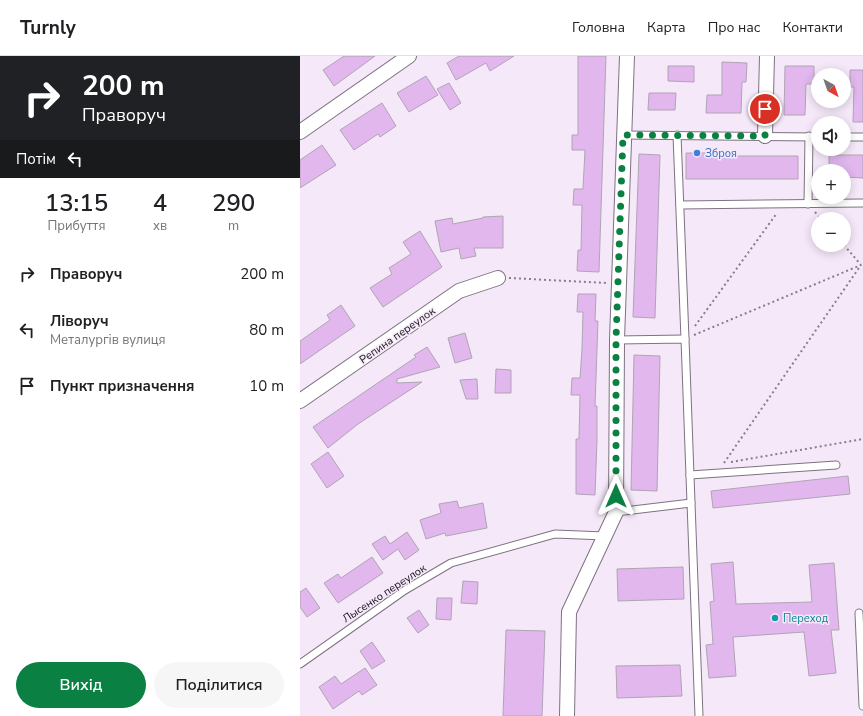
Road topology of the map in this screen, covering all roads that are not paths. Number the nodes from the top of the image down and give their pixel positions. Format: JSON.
{"nodes":[{"id":1,"x":409,"y":56,"type":"edge"},
{"id":2,"x":627,"y":56,"type":"edge"},
{"id":3,"x":767,"y":56,"type":"edge"},
{"id":4,"x":300,"y":132,"type":"edge"},
{"id":5,"x":623,"y":135,"type":"junction"},
{"id":6,"x":677,"y":135,"type":"junction"},
{"id":7,"x":765,"y":136,"type":"junction"},
{"id":8,"x":809,"y":136,"type":"joint"},
{"id":9,"x":851,"y":137,"type":"edge"},
{"id":10,"x":863,"y":137,"type":"edge"},
{"id":11,"x":863,"y":203,"type":"edge"},
{"id":12,"x":808,"y":204,"type":"junction"},
{"id":13,"x":680,"y":205,"type":"junction"},
{"id":14,"x":498,"y":278,"type":"road end"},
{"id":15,"x":685,"y":339,"type":"junction"},
{"id":16,"x":616,"y":340,"type":"junction"},
{"id":17,"x":300,"y":402,"type":"edge"},
{"id":18,"x":836,"y":465,"type":"dead end"},
{"id":19,"x":690,"y":475,"type":"junction"},
{"id":20,"x":691,"y":503,"type":"junction"},
{"id":21,"x":616,"y":512,"type":"junction"},
{"id":22,"x":605,"y":536,"type":"junction"},
{"id":23,"x":859,"y":613,"type":"dead end"},
{"id":24,"x":300,"y":664,"type":"edge"},
{"id":25,"x":863,"y":706,"type":"edge"},
{"id":26,"x":567,"y":716,"type":"edge"},
{"id":27,"x":699,"y":716,"type":"edge"}],
"edges":[{"from":1,"to":4,"type":"street"},
{"from":2,"to":5,"type":"street"},
{"from":3,"to":7,"type":"street"},
{"from":5,"to":6,"type":"lane"},
{"from":5,"to":16,"type":"street"},
{"from":6,"to":7,"type":"lane"},
{"from":6,"to":13,"type":"lane"},
{"from":7,"to":8,"type":"lane"},
{"from":8,"to":12,"type":"lane"},
{"from":9,"to":10,"type":"lane"},
{"from":11,"to":12,"type":"lane"},
{"from":12,"to":13,"type":"lane"},
{"from":13,"to":15,"type":"lane"},
{"from":14,"to":17,"type":"street","name":"Репина переулок"},
{"from":15,"to":16,"type":"lane"},
{"from":15,"to":19,"type":"lane"},
{"from":16,"to":21,"type":"street"},
{"from":18,"to":19,"type":"lane"},
{"from":19,"to":20,"type":"lane"},
{"from":20,"to":21,"type":"lane"},
{"from":20,"to":27,"type":"lane"},
{"from":21,"to":22,"type":"street"},
{"from":22,"to":24,"type":"lane","name":"Лысенко переулок"},
{"from":22,"to":26,"type":"street"},
{"from":23,"to":25,"type":"lane"}]}
